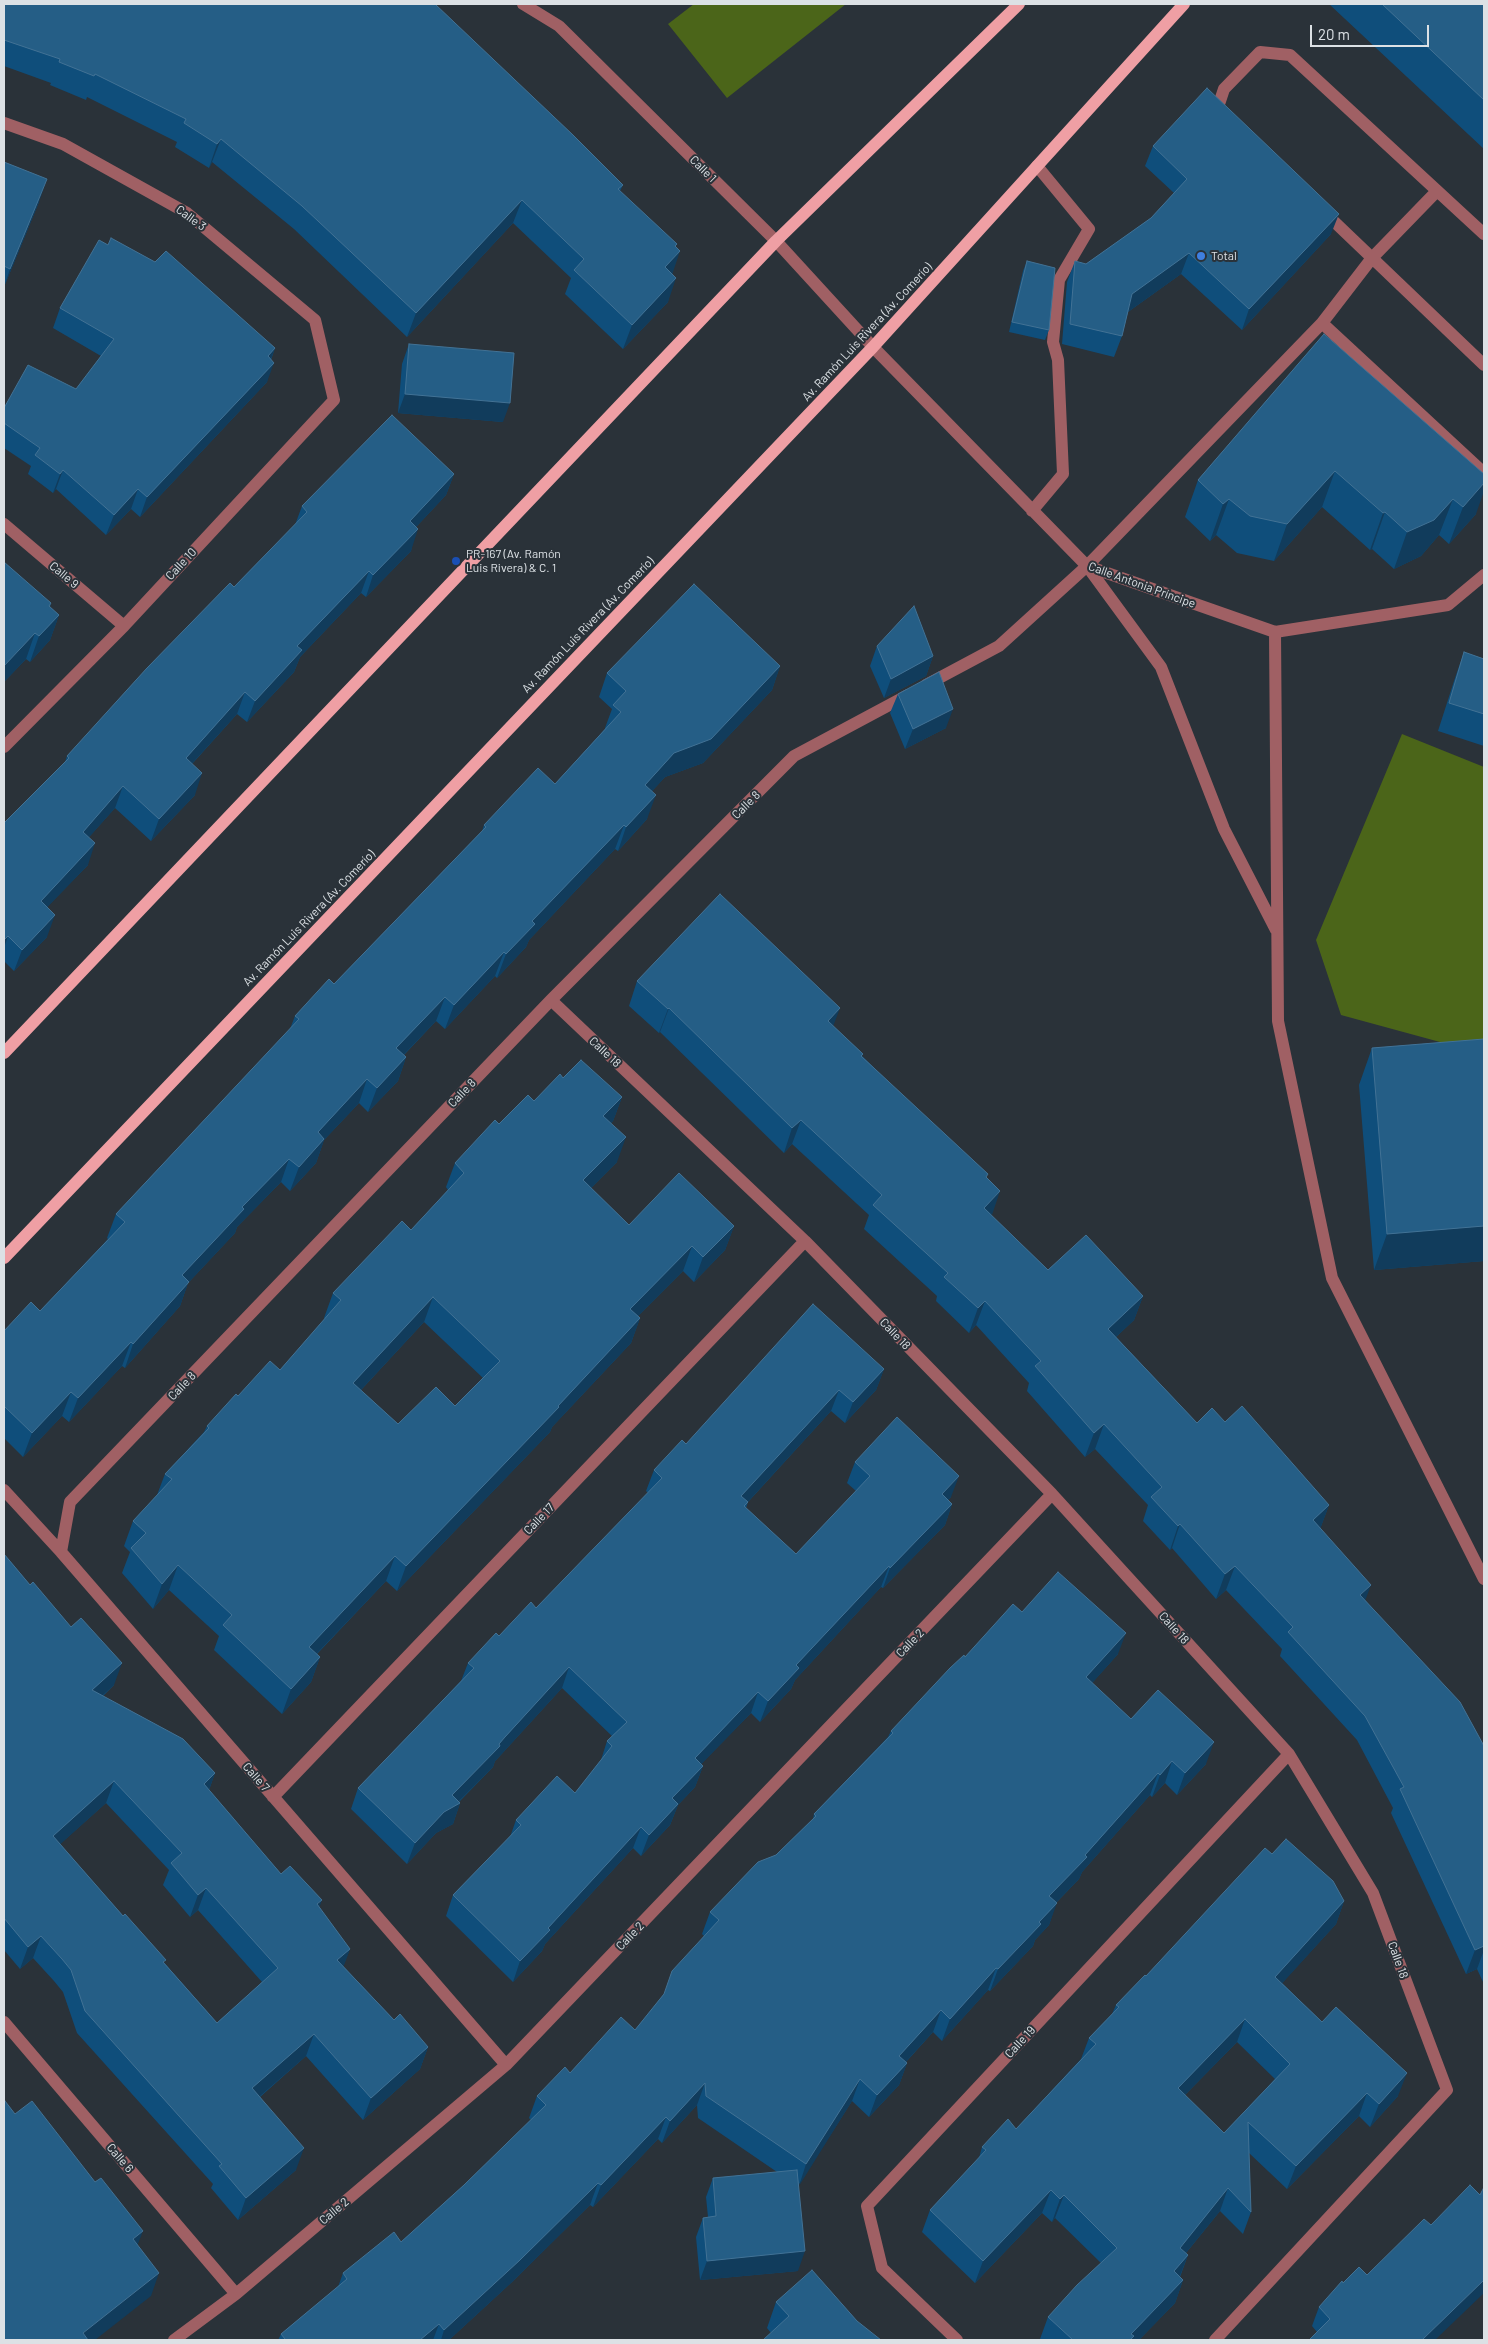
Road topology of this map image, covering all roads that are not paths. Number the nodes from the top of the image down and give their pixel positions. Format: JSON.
{"nodes":[{"id":1,"x":523,"y":4,"type":"edge"},
{"id":2,"x":1019,"y":4,"type":"edge"},
{"id":3,"x":1184,"y":4,"type":"edge"},
{"id":4,"x":4,"y":123,"type":"edge"},
{"id":5,"x":1231,"y":124,"type":"edge"},
{"id":6,"x":1037,"y":166,"type":"junction"},
{"id":7,"x":1437,"y":191,"type":"junction"},
{"id":8,"x":1316,"y":204,"type":"edge"},
{"id":9,"x":1484,"y":234,"type":"edge"},
{"id":10,"x":776,"y":241,"type":"junction"},
{"id":11,"x":1372,"y":258,"type":"junction"},
{"id":12,"x":1322,"y":323,"type":"junction"},
{"id":13,"x":873,"y":347,"type":"junction"},
{"id":14,"x":1483,"y":362,"type":"edge"},
{"id":15,"x":327,"y":370,"type":"joint"},
{"id":16,"x":1484,"y":473,"type":"edge"},
{"id":17,"x":1032,"y":511,"type":"junction"},
{"id":18,"x":4,"y":524,"type":"edge"},
{"id":19,"x":1086,"y":566,"type":"junction"},
{"id":20,"x":1484,"y":574,"type":"edge"},
{"id":21,"x":124,"y":626,"type":"junction"},
{"id":22,"x":1276,"y":632,"type":"junction"},
{"id":23,"x":4,"y":747,"type":"edge"},
{"id":24,"x":1278,"y":932,"type":"junction"},
{"id":25,"x":551,"y":1000,"type":"junction"},
{"id":26,"x":4,"y":1053,"type":"edge"},
{"id":27,"x":805,"y":1241,"type":"junction"},
{"id":28,"x":4,"y":1258,"type":"edge"},
{"id":29,"x":4,"y":1490,"type":"edge"},
{"id":30,"x":1052,"y":1494,"type":"junction"},
{"id":31,"x":61,"y":1552,"type":"junction"},
{"id":32,"x":1484,"y":1579,"type":"edge"},
{"id":33,"x":1289,"y":1754,"type":"junction"},
{"id":34,"x":273,"y":1797,"type":"junction"},
{"id":35,"x":4,"y":2022,"type":"edge"},
{"id":36,"x":506,"y":2065,"type":"junction"},
{"id":37,"x":236,"y":2294,"type":"junction"},
{"id":38,"x":174,"y":2340,"type":"edge"},
{"id":39,"x":957,"y":2340,"type":"edge"},
{"id":40,"x":1215,"y":2340,"type":"edge"}],
"edges":[{"from":1,"to":10,"type":"street","name":"Calle 1"},
{"from":2,"to":10,"type":"main road"},
{"from":3,"to":6,"type":"main road","name":"Av. Ramón Luis Rivera (Av. Comerío)"},
{"from":4,"to":15,"type":"street","name":"Calle 3"},
{"from":5,"to":7,"type":"street"},
{"from":6,"to":13,"type":"main road","name":"Av. Ramón Luis Rivera (Av. Comerío)"},
{"from":6,"to":17,"type":"street"},
{"from":7,"to":9,"type":"street"},
{"from":7,"to":11,"type":"street","name":"Calle 8"},
{"from":8,"to":11,"type":"street"},
{"from":10,"to":13,"type":"street","name":"Calle 1"},
{"from":10,"to":26,"type":"main road"},
{"from":11,"to":12,"type":"street","name":"Calle 8"},
{"from":11,"to":14,"type":"street"},
{"from":12,"to":16,"type":"street"},
{"from":12,"to":19,"type":"street","name":"Calle 8"},
{"from":13,"to":17,"type":"street","name":"Calle Antonia Príncipe"},
{"from":13,"to":28,"type":"main road","name":"Av. Ramón Luis Rivera (Av. Comerío)"},
{"from":15,"to":21,"type":"street","name":"Calle 10"},
{"from":17,"to":19,"type":"street","name":"Calle Antonia Príncipe"},
{"from":18,"to":21,"type":"street","name":"Calle 9"},
{"from":19,"to":22,"type":"street","name":"Calle Antonia Príncipe"},
{"from":19,"to":24,"type":"street"},
{"from":19,"to":25,"type":"street","name":"Calle 8"},
{"from":20,"to":22,"type":"street","name":"Calle Antonia Príncipe"},
{"from":21,"to":23,"type":"street","name":"Calle 10"},
{"from":22,"to":24,"type":"street"},
{"from":24,"to":32,"type":"street"},
{"from":25,"to":27,"type":"street","name":"Calle 18"},
{"from":25,"to":31,"type":"street","name":"Calle 8"},
{"from":27,"to":30,"type":"street","name":"Calle 18"},
{"from":27,"to":34,"type":"street","name":"Calle 17"},
{"from":29,"to":31,"type":"street","name":"Calle 7"},
{"from":30,"to":33,"type":"street","name":"Calle 18"},
{"from":30,"to":36,"type":"street","name":"Calle 2"},
{"from":31,"to":34,"type":"street","name":"Calle 7"},
{"from":33,"to":39,"type":"street","name":"Calle 19"},
{"from":33,"to":40,"type":"street","name":"Calle 18"},
{"from":34,"to":36,"type":"street","name":"Calle 7"},
{"from":35,"to":37,"type":"street","name":"Calle 6"},
{"from":36,"to":37,"type":"street","name":"Calle 2"},
{"from":37,"to":38,"type":"street","name":"Calle 2"}]}
